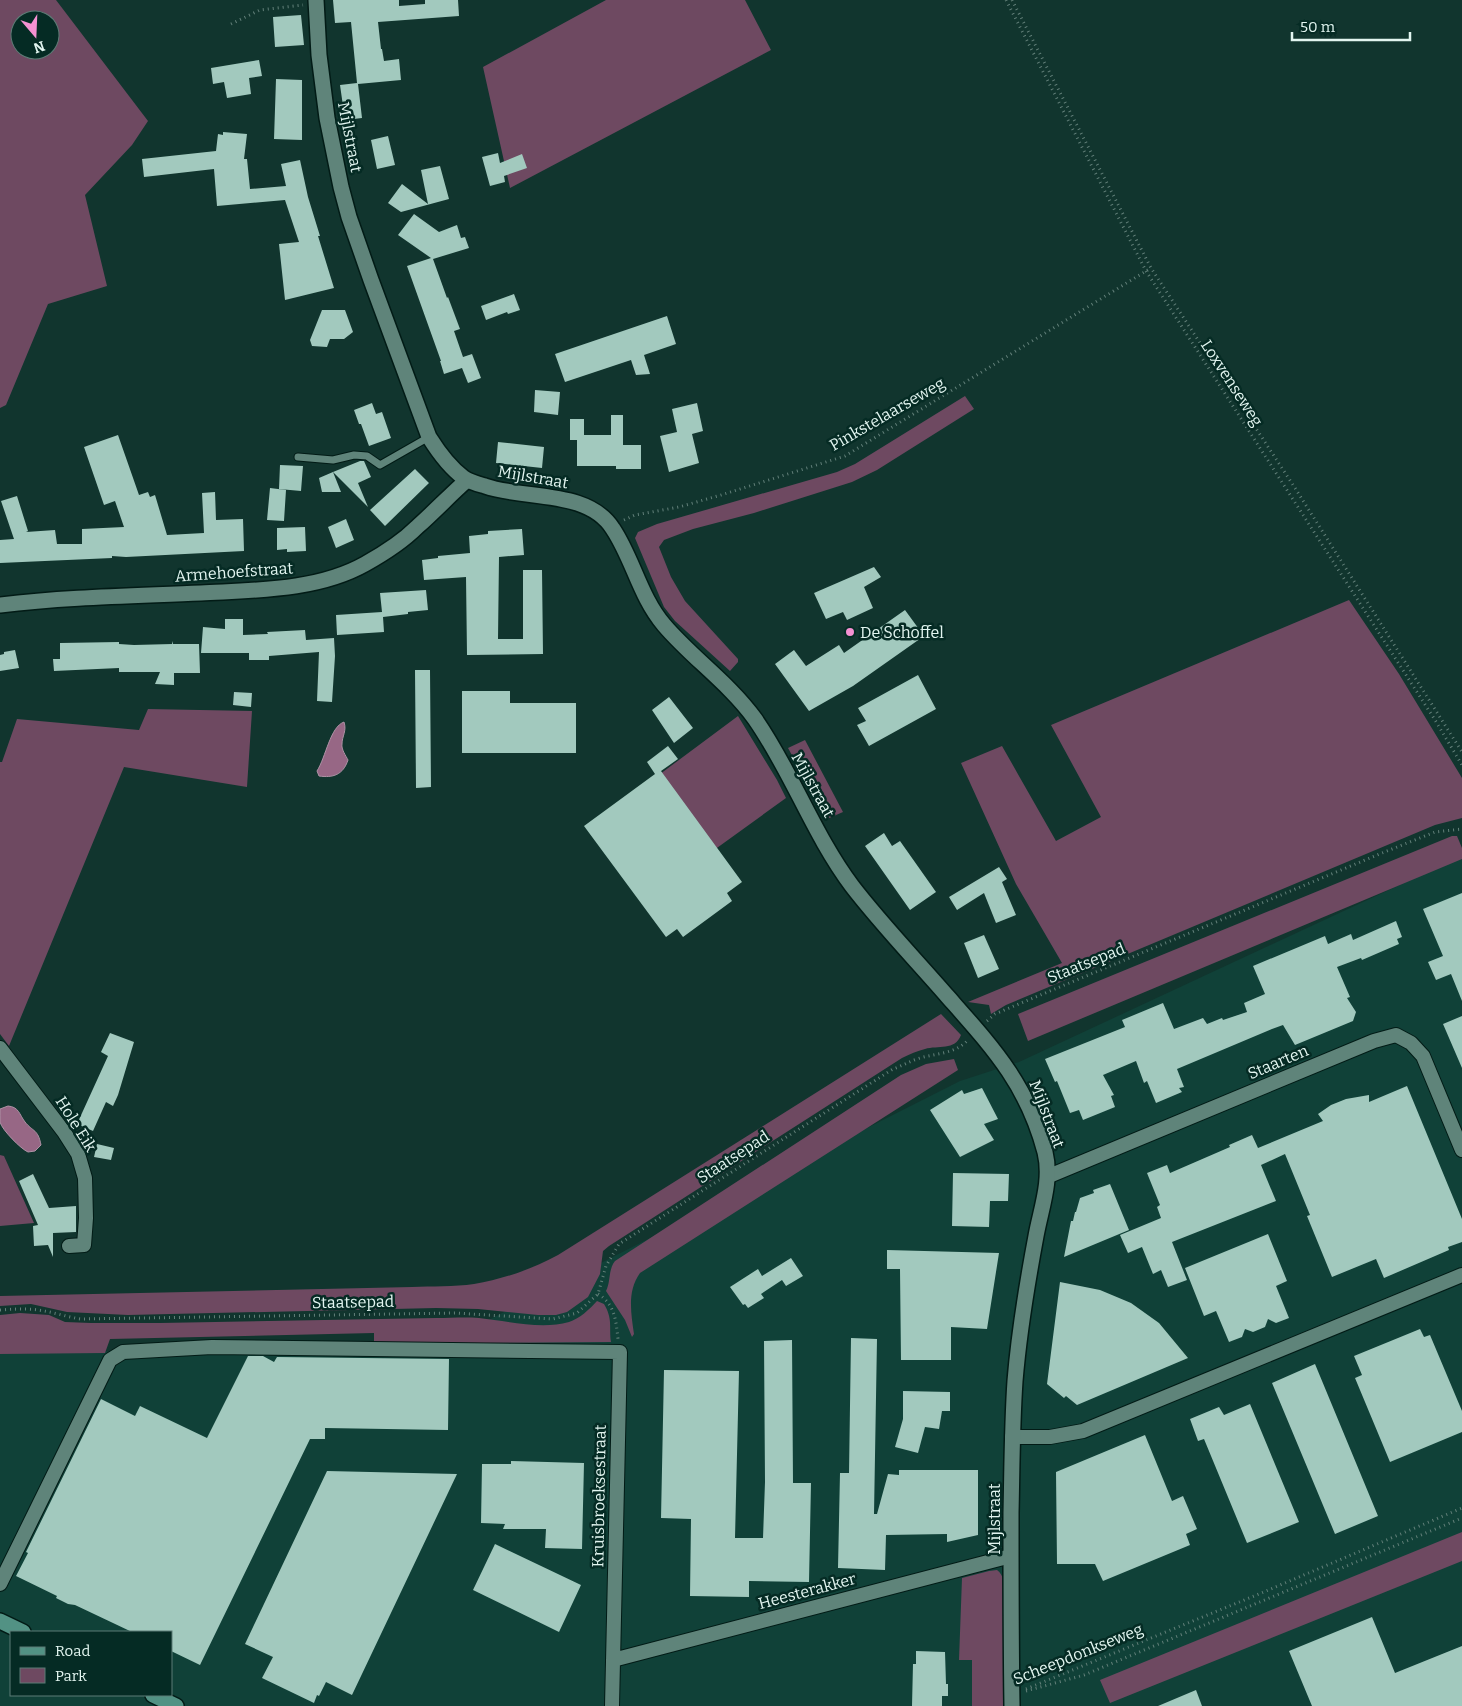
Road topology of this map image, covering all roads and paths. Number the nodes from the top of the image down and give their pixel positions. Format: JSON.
{"nodes":[{"id":1,"x":1006,"y":0,"type":"edge"},
{"id":2,"x":1012,"y":0,"type":"edge"},
{"id":3,"x":316,"y":2,"type":"edge"},
{"id":4,"x":231,"y":24,"type":"dead end"},
{"id":5,"x":1152,"y":268,"type":"junction"},
{"id":6,"x":1146,"y":271,"type":"junction"},
{"id":7,"x":429,"y":437,"type":"junction"},
{"id":8,"x":298,"y":457,"type":"dead end"},
{"id":9,"x":467,"y":480,"type":"junction"},
{"id":10,"x":612,"y":526,"type":"junction"},
{"id":11,"x":0,"y":604,"type":"edge"},
{"id":12,"x":1462,"y":752,"type":"edge"},
{"id":13,"x":1462,"y":765,"type":"edge"},
{"id":14,"x":1462,"y":829,"type":"edge"},
{"id":15,"x":977,"y":1030,"type":"junction"},
{"id":16,"x":0,"y":1048,"type":"edge"},
{"id":17,"x":1462,"y":1150,"type":"edge"},
{"id":18,"x":1049,"y":1176,"type":"junction"},
{"id":19,"x":69,"y":1246,"type":"dead end"},
{"id":20,"x":1462,"y":1275,"type":"edge"},
{"id":21,"x":598,"y":1294,"type":"junction"},
{"id":22,"x":0,"y":1310,"type":"edge"},
{"id":23,"x":620,"y":1352,"type":"junction"},
{"id":24,"x":1012,"y":1438,"type":"junction"},
{"id":25,"x":1462,"y":1508,"type":"edge"},
{"id":26,"x":1462,"y":1518,"type":"edge"},
{"id":27,"x":1011,"y":1556,"type":"junction"},
{"id":28,"x":0,"y":1584,"type":"edge"},
{"id":29,"x":0,"y":1622,"type":"edge"},
{"id":30,"x":20,"y":1631,"type":"edge"},
{"id":31,"x":613,"y":1660,"type":"junction"},
{"id":32,"x":155,"y":1696,"type":"edge"},
{"id":33,"x":1012,"y":1700,"type":"edge"},
{"id":34,"x":176,"y":1706,"type":"edge"},
{"id":35,"x":612,"y":1706,"type":"edge"}],
"edges":[{"from":1,"to":6,"type":"path","name":"Loxvenseweg"},
{"from":2,"to":5,"type":"path","name":"Loxvenseweg"},
{"from":3,"to":4,"type":"path"},
{"from":3,"to":7,"type":"street","name":"Mijlstraat"},
{"from":5,"to":6,"type":"path","name":"Pinkstelaarseweg"},
{"from":5,"to":12,"type":"path","name":"Loxvenseweg"},
{"from":6,"to":10,"type":"path","name":"Pinkstelaarseweg"},
{"from":6,"to":13,"type":"path","name":"Loxvenseweg"},
{"from":7,"to":8,"type":"lane"},
{"from":7,"to":9,"type":"street","name":"Mijlstraat"},
{"from":9,"to":10,"type":"street","name":"Mijlstraat"},
{"from":9,"to":11,"type":"street","name":"Armehoefstraat"},
{"from":10,"to":15,"type":"street","name":"Mijlstraat"},
{"from":14,"to":15,"type":"path","name":"Staatsepad"},
{"from":15,"to":18,"type":"street","name":"Mijlstraat"},
{"from":15,"to":21,"type":"path","name":"Staatsepad"},
{"from":16,"to":19,"type":"street","name":"Hole Eik"},
{"from":17,"to":18,"type":"street","name":"Staarten"},
{"from":18,"to":24,"type":"street","name":"Mijlstraat"},
{"from":20,"to":24,"type":"street"},
{"from":21,"to":22,"type":"path","name":"Staatsepad"},
{"from":21,"to":23,"type":"path"},
{"from":23,"to":28,"type":"street"},
{"from":23,"to":31,"type":"street","name":"Kruisbroeksestraat"},
{"from":24,"to":27,"type":"street","name":"Mijlstraat"},
{"from":25,"to":33,"type":"path","name":"Scheepdonkseweg"},
{"from":26,"to":33,"type":"path","name":"Scheepdonkseweg"},
{"from":27,"to":31,"type":"street","name":"Heesterakker"},
{"from":27,"to":33,"type":"street","name":"Mijlstraat"},
{"from":29,"to":30,"type":"main road"},
{"from":31,"to":35,"type":"street","name":"Kruisbroeksestraat"},
{"from":32,"to":34,"type":"main road"}]}
